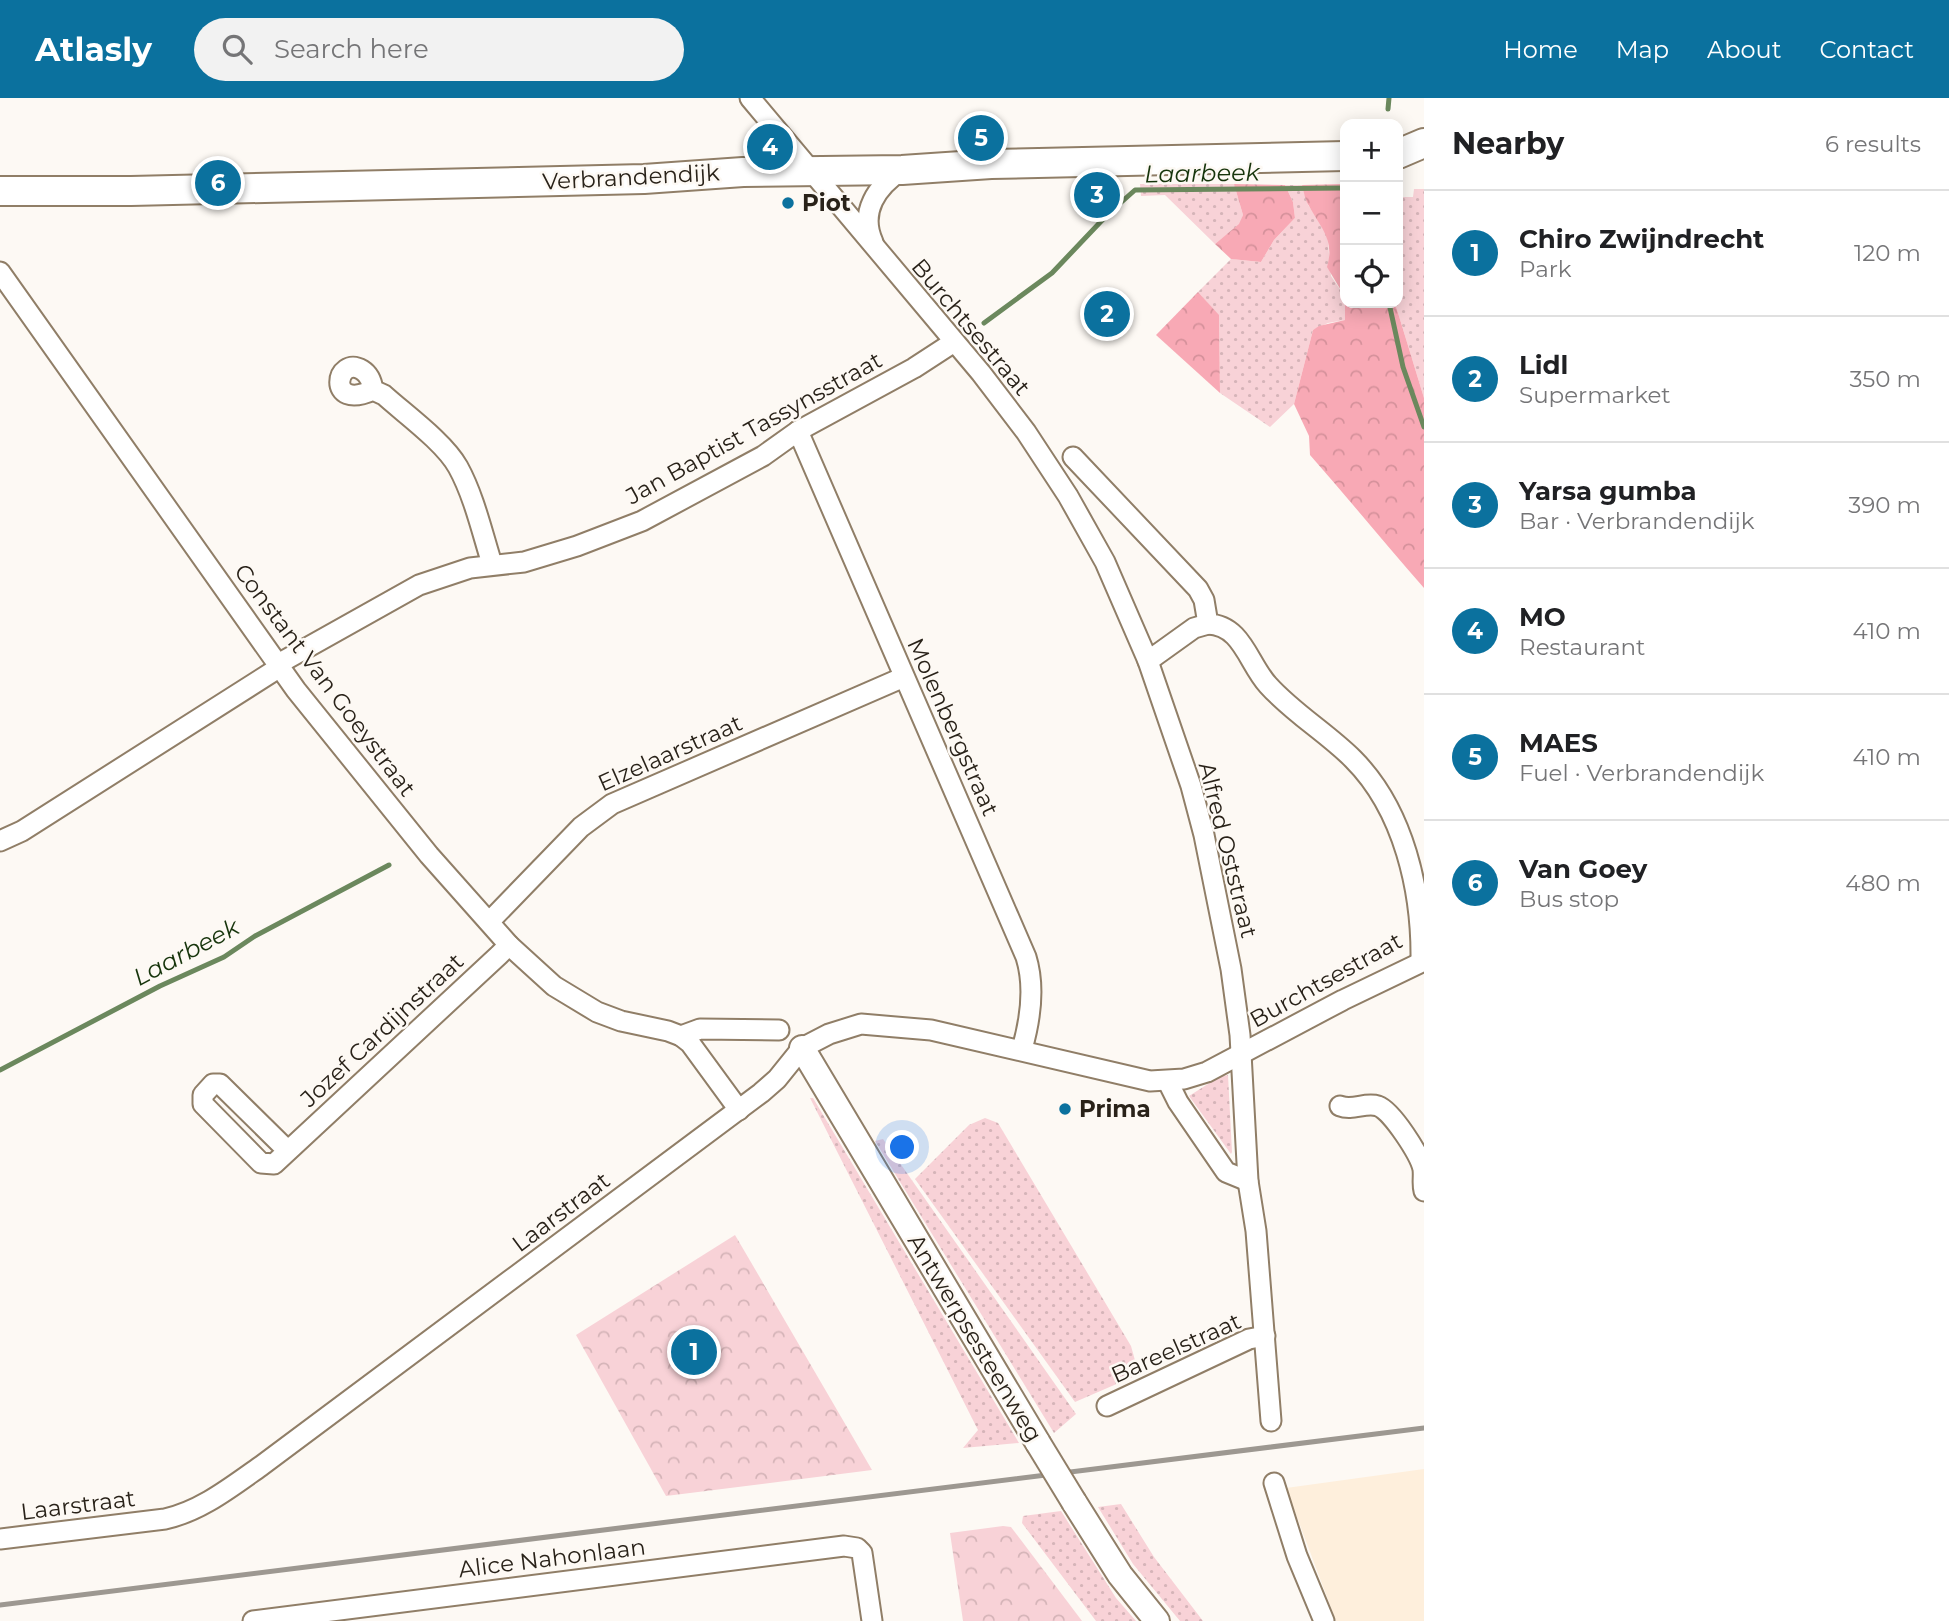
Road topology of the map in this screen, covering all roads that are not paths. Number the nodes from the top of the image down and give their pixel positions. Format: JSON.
{"nodes":[{"id":1,"x":750,"y":98,"type":"edge"},
{"id":2,"x":1424,"y":143,"type":"edge"},
{"id":3,"x":1403,"y":153,"type":"edge"},
{"id":4,"x":1340,"y":156,"type":"edge"},
{"id":5,"x":1403,"y":156,"type":"edge"},
{"id":6,"x":1424,"y":161,"type":"edge"},
{"id":7,"x":902,"y":170,"type":"junction"},
{"id":8,"x":810,"y":171,"type":"junction"},
{"id":9,"x":0,"y":191,"type":"edge"},
{"id":10,"x":878,"y":253,"type":"junction"},
{"id":11,"x":0,"y":272,"type":"edge"},
{"id":12,"x":954,"y":342,"type":"junction"},
{"id":13,"x":373,"y":390,"type":"dead end"},
{"id":14,"x":798,"y":431,"type":"junction"},
{"id":15,"x":1026,"y":432,"type":"joint"},
{"id":16,"x":1073,"y":457,"type":"dead end"},
{"id":17,"x":492,"y":564,"type":"junction"},
{"id":18,"x":1208,"y":624,"type":"junction"},
{"id":19,"x":1148,"y":661,"type":"junction"},
{"id":20,"x":279,"y":665,"type":"junction"},
{"id":21,"x":904,"y":677,"type":"junction"},
{"id":22,"x":0,"y":841,"type":"edge"},
{"id":23,"x":489,"y":922,"type":"junction"},
{"id":24,"x":509,"y":945,"type":"junction"},
{"id":25,"x":1423,"y":961,"type":"edge"},
{"id":26,"x":779,"y":1030,"type":"dead end"},
{"id":27,"x":681,"y":1036,"type":"junction"},
{"id":28,"x":802,"y":1048,"type":"junction"},
{"id":29,"x":1022,"y":1049,"type":"junction"},
{"id":30,"x":1241,"y":1054,"type":"junction"},
{"id":31,"x":1168,"y":1082,"type":"junction"},
{"id":32,"x":1340,"y":1106,"type":"dead end"},
{"id":33,"x":739,"y":1110,"type":"junction"},
{"id":34,"x":1418,"y":1144,"type":"edge"},
{"id":35,"x":288,"y":1151,"type":"dead end"},
{"id":36,"x":1248,"y":1181,"type":"junction"},
{"id":37,"x":1424,"y":1191,"type":"edge"},
{"id":38,"x":1265,"y":1336,"type":"junction"},
{"id":39,"x":1107,"y":1406,"type":"dead end"},
{"id":40,"x":1271,"y":1421,"type":"dead end"},
{"id":41,"x":1274,"y":1483,"type":"dead end"},
{"id":42,"x":0,"y":1539,"type":"edge"},
{"id":43,"x":261,"y":1621,"type":"edge"},
{"id":44,"x":872,"y":1621,"type":"edge"},
{"id":45,"x":1157,"y":1621,"type":"edge"},
{"id":46,"x":1324,"y":1621,"type":"edge"}],
"edges":[{"from":1,"to":8,"type":"street","name":"Burchtsestraat"},
{"from":2,"to":3,"type":"main road"},
{"from":4,"to":7,"type":"main road","name":"Verbrandendijk"},
{"from":5,"to":6,"type":"main road"},
{"from":7,"to":8,"type":"main road","name":"Verbrandendijk"},
{"from":7,"to":10,"type":"street","name":"Burchtsestraat"},
{"from":8,"to":9,"type":"main road","name":"Verbrandendijk"},
{"from":8,"to":10,"type":"street","name":"Burchtsestraat"},
{"from":10,"to":12,"type":"street","name":"Burchtsestraat"},
{"from":11,"to":20,"type":"street","name":"Constant Van Goeystraat"},
{"from":12,"to":14,"type":"street","name":"Jan Baptist Tassynsstraat"},
{"from":12,"to":15,"type":"street","name":"Burchtsestraat"},
{"from":13,"to":17,"type":"street"},
{"from":14,"to":17,"type":"street","name":"Jan Baptist Tassynsstraat"},
{"from":14,"to":21,"type":"street","name":"Molenbergstraat"},
{"from":15,"to":19,"type":"street","name":"Alfred Oststraat"},
{"from":16,"to":18,"type":"street"},
{"from":17,"to":20,"type":"street","name":"Jan Baptist Tassynsstraat"},
{"from":18,"to":19,"type":"street"},
{"from":18,"to":25,"type":"street","name":"Burchtsestraat"},
{"from":19,"to":30,"type":"street","name":"Alfred Oststraat"},
{"from":20,"to":22,"type":"street","name":"Jan Baptist Tassynsstraat"},
{"from":20,"to":23,"type":"street","name":"Constant Van Goeystraat"},
{"from":21,"to":23,"type":"street","name":"Elzelaarstraat"},
{"from":21,"to":29,"type":"street","name":"Molenbergstraat"},
{"from":23,"to":24,"type":"street","name":"Constant Van Goeystraat"},
{"from":24,"to":27,"type":"street","name":"Constant Van Goeystraat"},
{"from":24,"to":35,"type":"street","name":"Jozef Cardijnstraat"},
{"from":25,"to":30,"type":"street","name":"Burchtsestraat"},
{"from":26,"to":27,"type":"street","name":"Constant Van Goeystraat"},
{"from":27,"to":33,"type":"street"},
{"from":28,"to":29,"type":"street","name":"Laarstraat"},
{"from":28,"to":33,"type":"street","name":"Laarstraat"},
{"from":28,"to":45,"type":"street","name":"Antwerpsesteenweg","bridge":true},
{"from":29,"to":31,"type":"street","name":"Laarstraat"},
{"from":30,"to":31,"type":"street","name":"Laarstraat"},
{"from":30,"to":36,"type":"street","name":"Burchtsestraat"},
{"from":31,"to":36,"type":"street"},
{"from":32,"to":34,"type":"street"},
{"from":33,"to":42,"type":"street","name":"Laarstraat"},
{"from":34,"to":37,"type":"street"},
{"from":36,"to":38,"type":"street","name":"Burchtsestraat"},
{"from":38,"to":39,"type":"street","name":"Bareelstraat"},
{"from":38,"to":40,"type":"street","name":"Burchtsestraat"},
{"from":41,"to":46,"type":"street"},
{"from":43,"to":44,"type":"street","name":"Alice Nahonlaan"}]}
